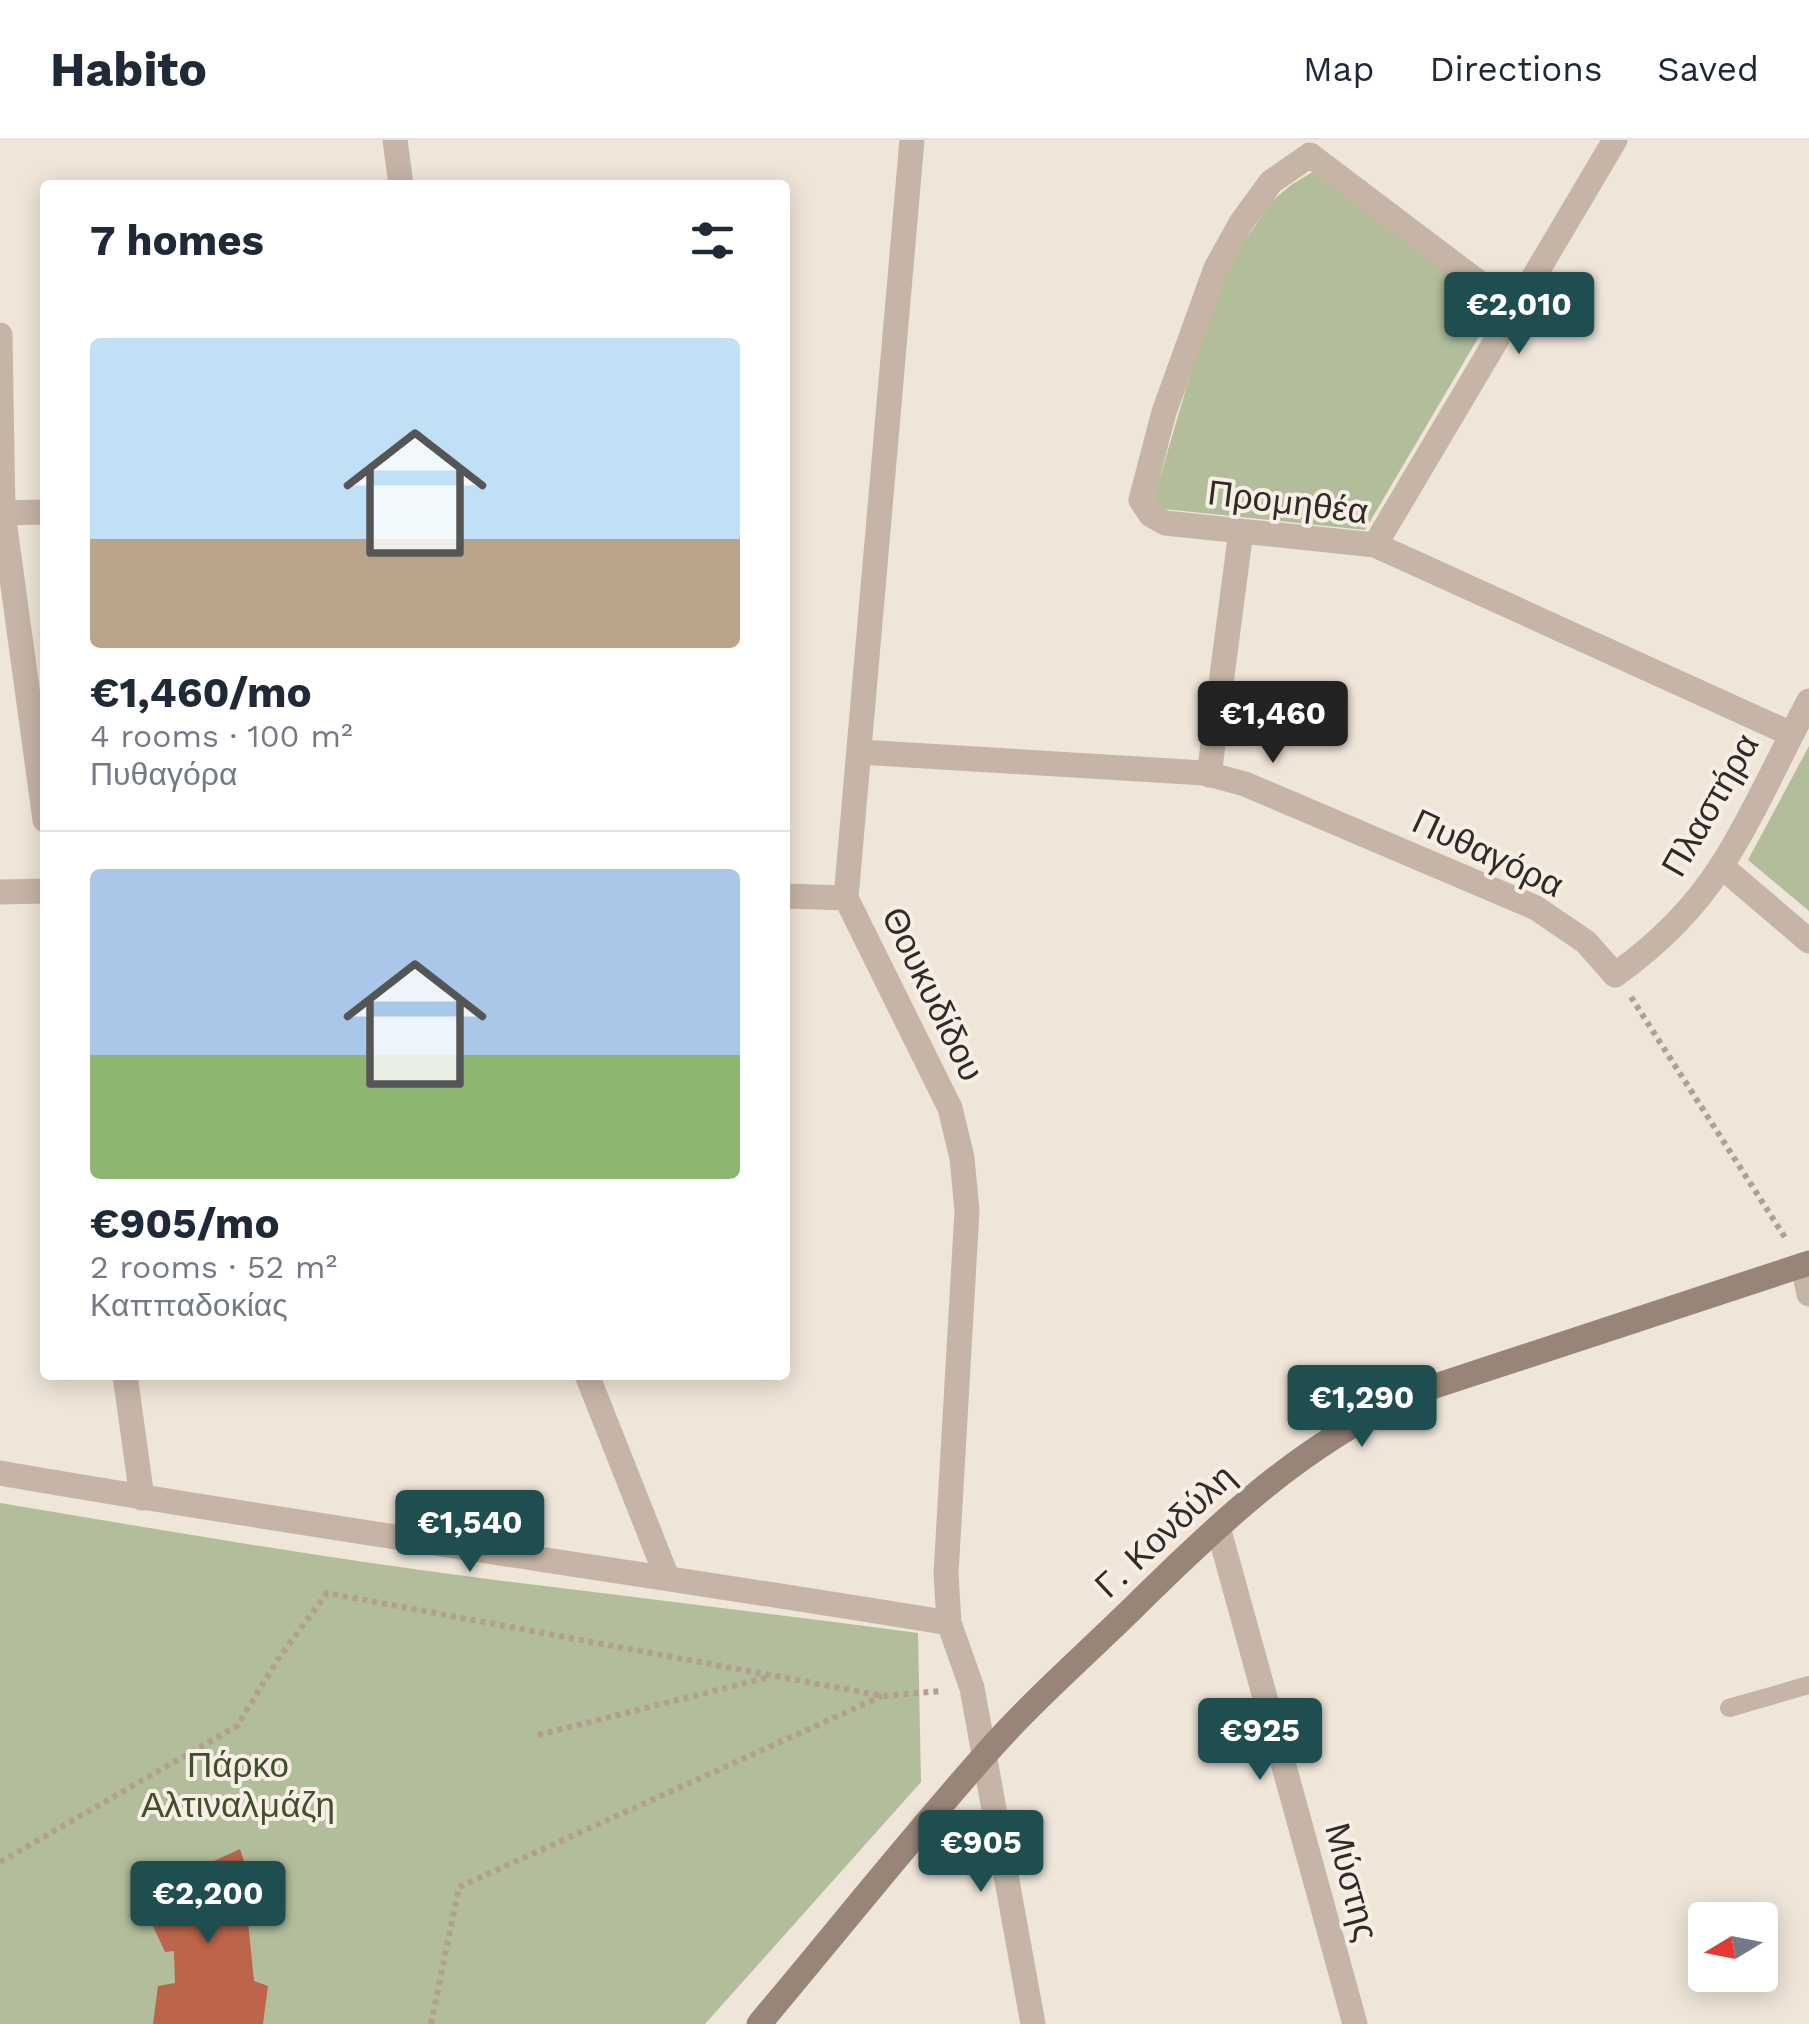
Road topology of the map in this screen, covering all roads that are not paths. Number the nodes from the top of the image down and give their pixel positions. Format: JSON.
{"nodes":[{"id":1,"x":395,"y":140,"type":"edge"},
{"id":2,"x":912,"y":140,"type":"edge"},
{"id":3,"x":1615,"y":140,"type":"edge"},
{"id":4,"x":1313,"y":148,"type":"edge"},
{"id":5,"x":400,"y":180,"type":"edge"},
{"id":6,"x":1515,"y":310,"type":"junction"},
{"id":7,"x":0,"y":335,"type":"edge"},
{"id":8,"x":40,"y":512,"type":"edge"},
{"id":9,"x":2,"y":513,"type":"edge"},
{"id":10,"x":1241,"y":531,"type":"junction"},
{"id":11,"x":1375,"y":545,"type":"junction"},
{"id":12,"x":1809,"y":702,"type":"edge"},
{"id":13,"x":1791,"y":734,"type":"junction"},
{"id":14,"x":860,"y":752,"type":"junction"},
{"id":15,"x":1209,"y":775,"type":"junction"},
{"id":16,"x":40,"y":784,"type":"edge"},
{"id":17,"x":1721,"y":866,"type":"junction"},
{"id":18,"x":40,"y":891,"type":"edge"},
{"id":19,"x":0,"y":892,"type":"edge"},
{"id":20,"x":790,"y":896,"type":"edge"},
{"id":21,"x":846,"y":898,"type":"junction"},
{"id":22,"x":1809,"y":941,"type":"edge"},
{"id":23,"x":1615,"y":975,"type":"joint"},
{"id":24,"x":1806,"y":1264,"type":"edge"},
{"id":25,"x":1809,"y":1294,"type":"edge"},
{"id":26,"x":125,"y":1380,"type":"edge"},
{"id":27,"x":589,"y":1380,"type":"edge"},
{"id":28,"x":0,"y":1473,"type":"edge"},
{"id":29,"x":142,"y":1498,"type":"junction"},
{"id":30,"x":1218,"y":1527,"type":"junction"},
{"id":31,"x":666,"y":1577,"type":"junction"},
{"id":32,"x":950,"y":1623,"type":"junction"},
{"id":33,"x":1809,"y":1684,"type":"edge"},
{"id":34,"x":1729,"y":1708,"type":"dead end"},
{"id":35,"x":984,"y":1756,"type":"junction"},
{"id":36,"x":759,"y":2024,"type":"edge"},
{"id":37,"x":1033,"y":2024,"type":"edge"},
{"id":38,"x":1355,"y":2024,"type":"edge"}],
"edges":[{"from":1,"to":5,"type":"street"},
{"from":2,"to":14,"type":"street","name":"Θουκυδίδου"},
{"from":3,"to":6,"type":"street"},
{"from":4,"to":6,"type":"street"},
{"from":4,"to":10,"type":"street","name":"Προμηθέα"},
{"from":6,"to":11,"type":"street"},
{"from":7,"to":9,"type":"street"},
{"from":8,"to":9,"type":"street"},
{"from":9,"to":16,"type":"street"},
{"from":10,"to":11,"type":"street","name":"Προμηθέα"},
{"from":10,"to":15,"type":"street"},
{"from":11,"to":13,"type":"street","name":"Προμηθέα"},
{"from":12,"to":13,"type":"street","name":"Πλαστήρα"},
{"from":13,"to":17,"type":"street","name":"Πλαστήρα"},
{"from":14,"to":15,"type":"street","name":"Πυθαγόρα"},
{"from":14,"to":21,"type":"street","name":"Θουκυδίδου"},
{"from":15,"to":23,"type":"street","name":"Πυθαγόρα"},
{"from":17,"to":22,"type":"street"},
{"from":17,"to":23,"type":"street","name":"Πλαστήρα"},
{"from":18,"to":19,"type":"street"},
{"from":20,"to":21,"type":"street"},
{"from":21,"to":32,"type":"street","name":"Θουκυδίδου"},
{"from":24,"to":25,"type":"street"},
{"from":24,"to":30,"type":"street","name":"Γ. Κονδύλη"},
{"from":26,"to":29,"type":"street"},
{"from":27,"to":31,"type":"street"},
{"from":28,"to":29,"type":"street"},
{"from":29,"to":31,"type":"street"},
{"from":30,"to":35,"type":"street","name":"Γ. Κονδύλη"},
{"from":30,"to":38,"type":"street","name":"Μύστης"},
{"from":31,"to":32,"type":"street"},
{"from":32,"to":35,"type":"street","name":"Θουκυδίδου"},
{"from":33,"to":34,"type":"lane"},
{"from":35,"to":36,"type":"street","name":"Γ. Κονδύλη"},
{"from":35,"to":37,"type":"street","name":"Θουκυδίδου"}]}
